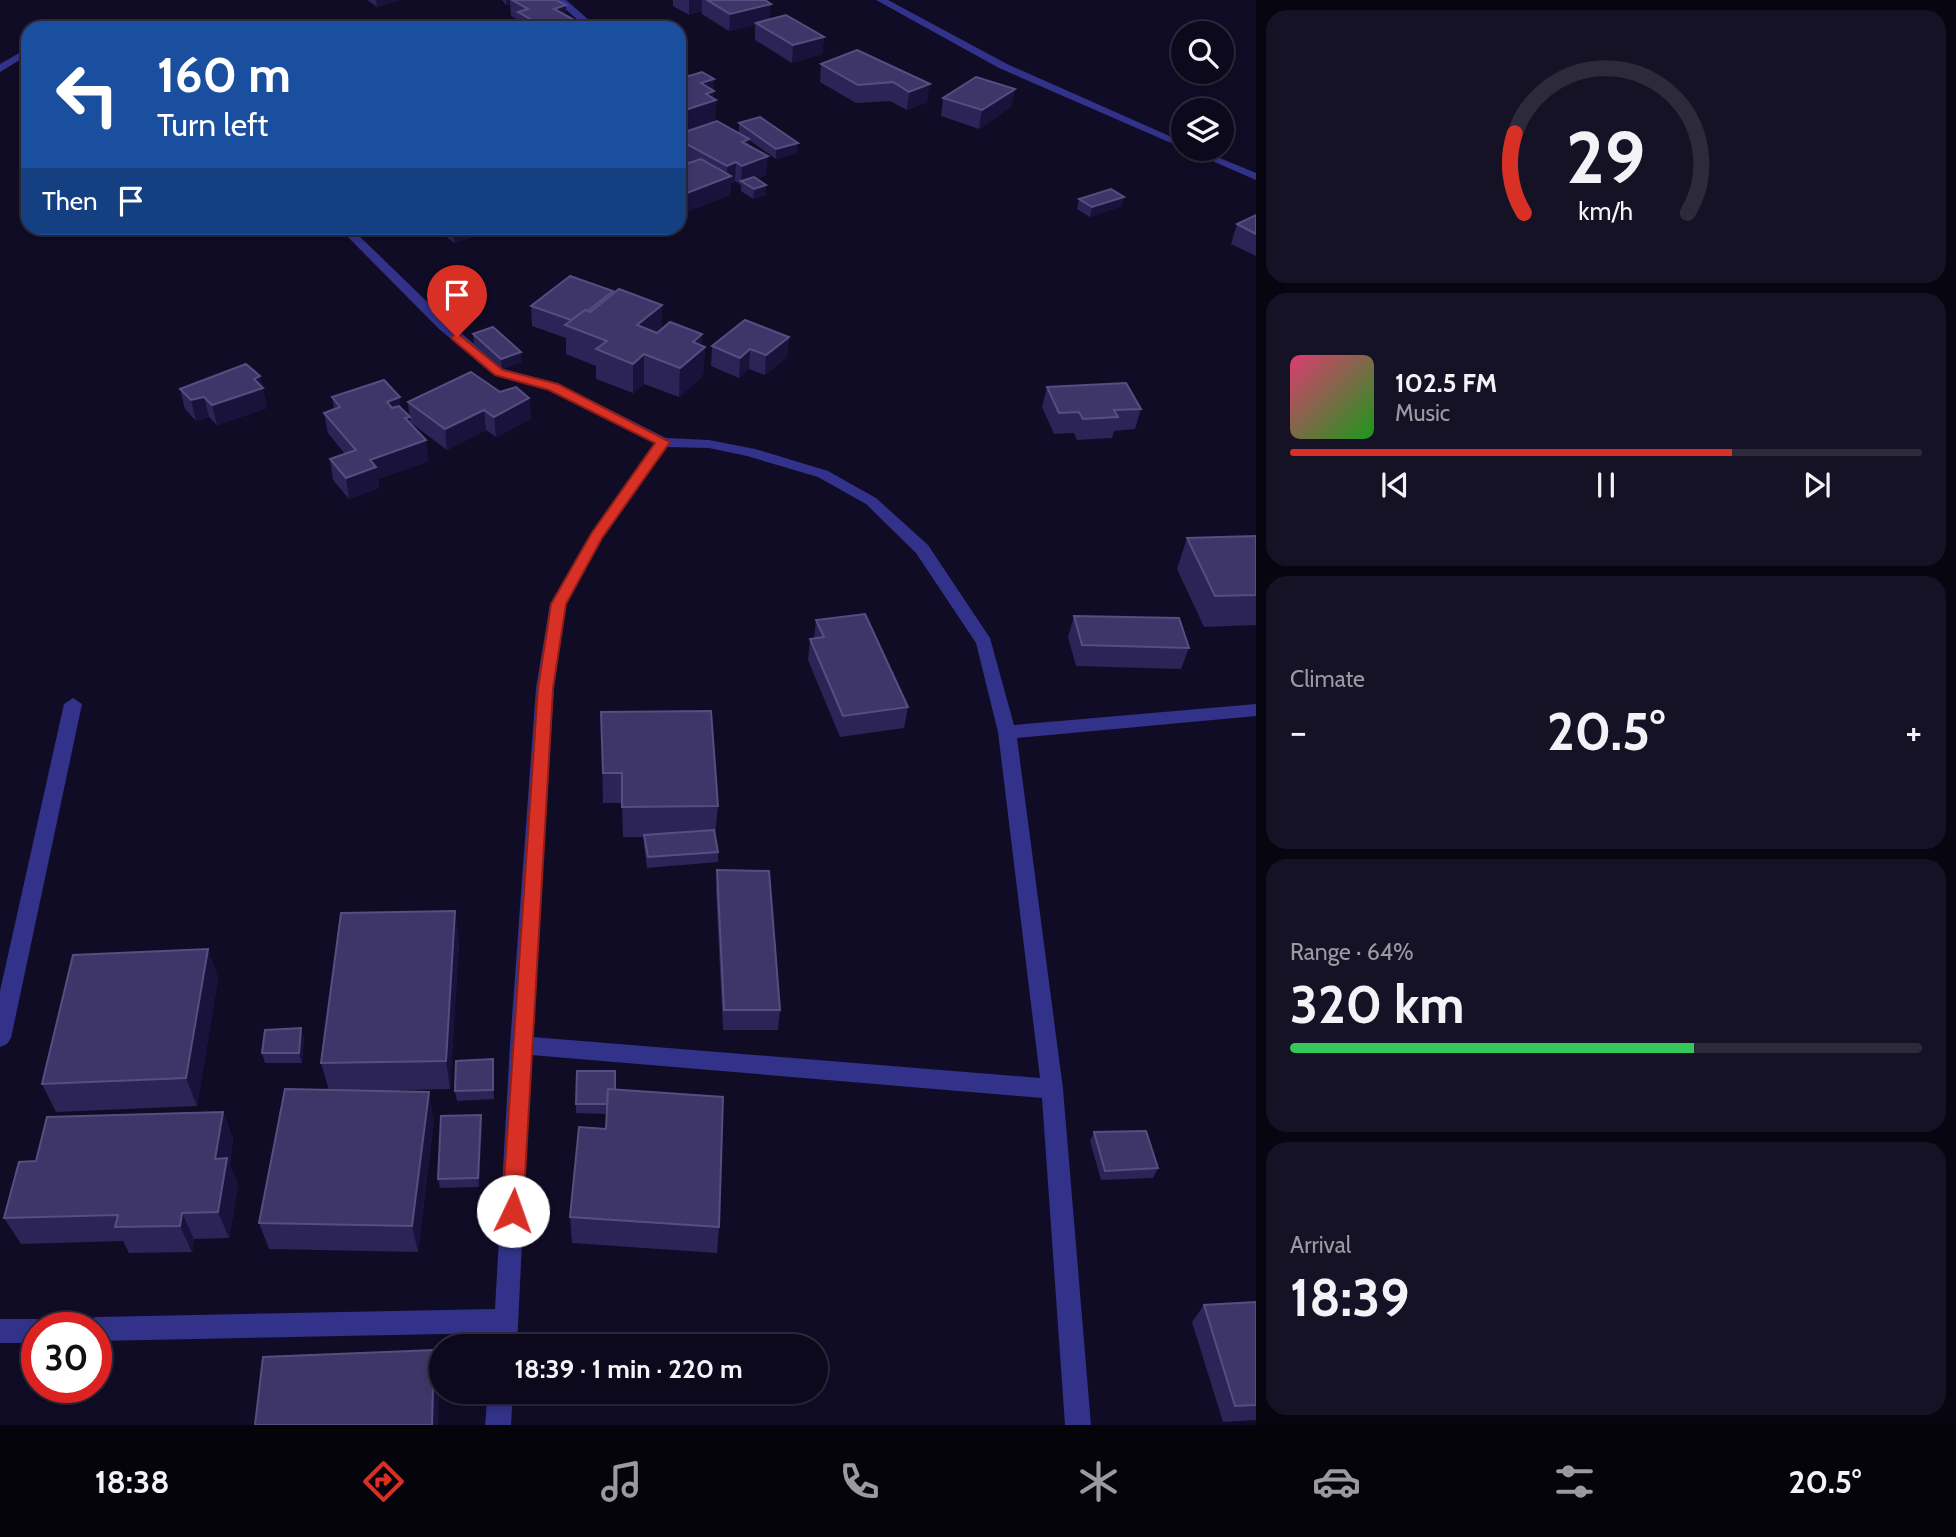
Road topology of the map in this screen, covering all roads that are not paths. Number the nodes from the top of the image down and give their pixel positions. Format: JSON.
{"nodes":[{"id":1,"x":560,"y":0,"type":"edge"},
{"id":2,"x":881,"y":0,"type":"edge"},
{"id":3,"x":585,"y":21,"type":"edge"},
{"id":4,"x":21,"y":56,"type":"edge"},
{"id":5,"x":0,"y":69,"type":"edge"},
{"id":6,"x":1171,"y":141,"type":"edge"},
{"id":7,"x":1218,"y":161,"type":"edge"},
{"id":8,"x":1256,"y":177,"type":"edge"},
{"id":9,"x":352,"y":235,"type":"edge"},
{"id":10,"x":663,"y":442,"type":"junction"},
{"id":11,"x":73,"y":704,"type":"dead end"},
{"id":12,"x":1256,"y":710,"type":"edge"},
{"id":13,"x":1007,"y":732,"type":"junction"},
{"id":14,"x":0,"y":1038,"type":"edge"},
{"id":15,"x":521,"y":1045,"type":"junction"},
{"id":16,"x":1052,"y":1089,"type":"junction"},
{"id":17,"x":507,"y":1321,"type":"junction"},
{"id":18,"x":112,"y":1329,"type":"edge"},
{"id":19,"x":0,"y":1331,"type":"edge"},
{"id":20,"x":21,"y":1331,"type":"edge"},
{"id":21,"x":506,"y":1334,"type":"edge"},
{"id":22,"x":500,"y":1404,"type":"edge"},
{"id":23,"x":498,"y":1425,"type":"edge"},
{"id":24,"x":1078,"y":1425,"type":"edge"}],
"edges":[{"from":1,"to":3,"type":"street"},
{"from":2,"to":6,"type":"street"},
{"from":4,"to":5,"type":"street"},
{"from":7,"to":8,"type":"street"},
{"from":9,"to":10,"type":"street"},
{"from":10,"to":13,"type":"street"},
{"from":10,"to":15,"type":"street"},
{"from":11,"to":14,"type":"street"},
{"from":12,"to":13,"type":"street"},
{"from":13,"to":16,"type":"street"},
{"from":15,"to":16,"type":"street"},
{"from":15,"to":17,"type":"street"},
{"from":16,"to":24,"type":"street"},
{"from":17,"to":18,"type":"street"},
{"from":17,"to":21,"type":"street"},
{"from":19,"to":20,"type":"street"},
{"from":22,"to":23,"type":"street"}]}
